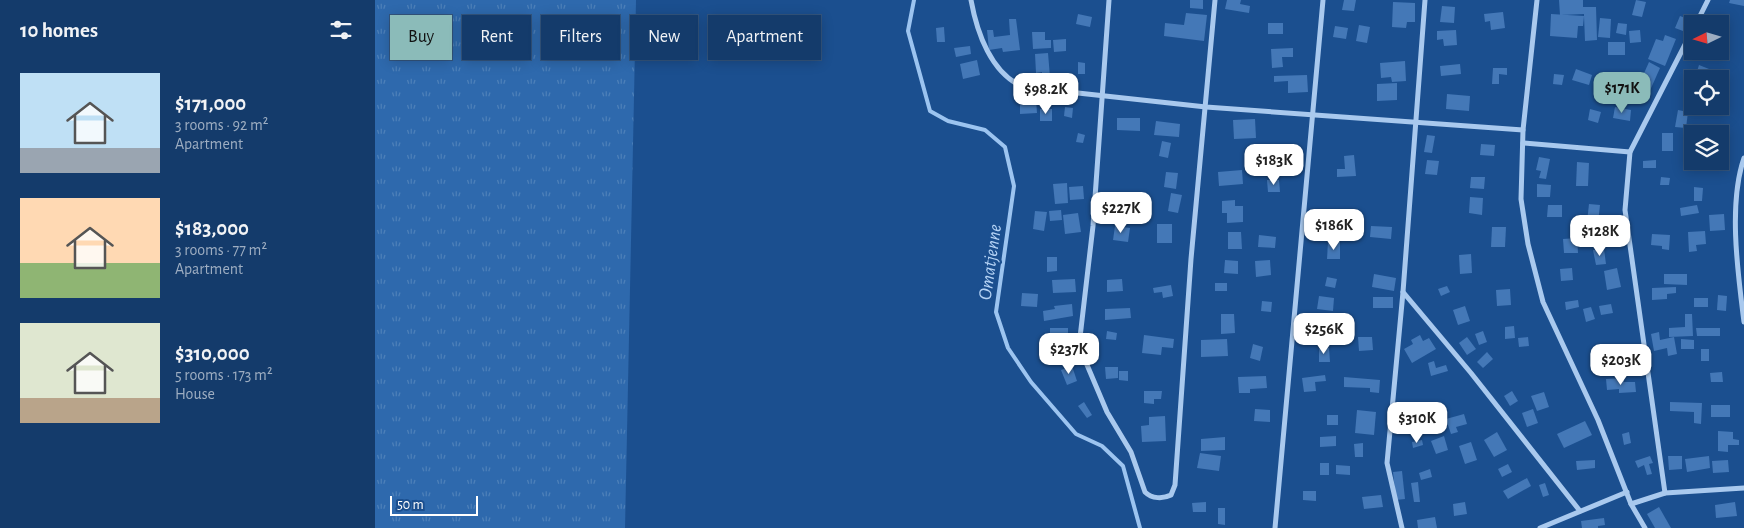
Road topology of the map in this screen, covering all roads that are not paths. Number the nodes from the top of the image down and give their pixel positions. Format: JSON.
{"nodes":[{"id":1,"x":971,"y":0,"type":"edge"},
{"id":2,"x":1109,"y":0,"type":"edge"},
{"id":3,"x":1215,"y":0,"type":"edge"},
{"id":4,"x":1323,"y":0,"type":"edge"},
{"id":5,"x":1425,"y":0,"type":"edge"},
{"id":6,"x":1537,"y":0,"type":"edge"},
{"id":7,"x":1709,"y":0,"type":"edge"},
{"id":8,"x":1700,"y":15,"type":"edge"},
{"id":9,"x":1684,"y":47,"type":"edge"},
{"id":10,"x":1101,"y":96,"type":"junction"},
{"id":11,"x":1206,"y":106,"type":"junction"},
{"id":12,"x":1311,"y":114,"type":"junction"},
{"id":13,"x":1415,"y":122,"type":"junction"},
{"id":14,"x":1523,"y":130,"type":"junction"},
{"id":15,"x":1523,"y":143,"type":"junction"},
{"id":16,"x":1630,"y":152,"type":"junction"},
{"id":17,"x":1744,"y":158,"type":"edge"},
{"id":18,"x":1403,"y":292,"type":"junction"},
{"id":19,"x":1744,"y":322,"type":"edge"},
{"id":20,"x":1744,"y":488,"type":"edge"},
{"id":21,"x":1627,"y":492,"type":"junction"},
{"id":22,"x":1665,"y":493,"type":"junction"},
{"id":23,"x":1631,"y":504,"type":"junction"},
{"id":24,"x":1580,"y":511,"type":"junction"},
{"id":25,"x":1639,"y":519,"type":"junction"},
{"id":26,"x":1275,"y":528,"type":"edge"},
{"id":27,"x":1402,"y":528,"type":"edge"},
{"id":28,"x":1540,"y":528,"type":"edge"},
{"id":29,"x":1637,"y":528,"type":"edge"},
{"id":30,"x":1645,"y":528,"type":"edge"}],
"edges":[{"from":1,"to":10,"type":"street"},
{"from":2,"to":10,"type":"street"},
{"from":3,"to":11,"type":"street"},
{"from":4,"to":12,"type":"street"},
{"from":5,"to":13,"type":"street"},
{"from":6,"to":14,"type":"street"},
{"from":7,"to":8,"type":"street"},
{"from":9,"to":16,"type":"street"},
{"from":10,"to":11,"type":"street"},
{"from":10,"to":11,"type":"street"},
{"from":11,"to":12,"type":"street"},
{"from":12,"to":13,"type":"street"},
{"from":12,"to":26,"type":"street"},
{"from":13,"to":14,"type":"street"},
{"from":13,"to":18,"type":"street"},
{"from":14,"to":15,"type":"street"},
{"from":15,"to":16,"type":"street"},
{"from":15,"to":21,"type":"street"},
{"from":16,"to":22,"type":"street"},
{"from":17,"to":19,"type":"street"},
{"from":18,"to":24,"type":"street"},
{"from":18,"to":27,"type":"street"},
{"from":20,"to":22,"type":"street"},
{"from":21,"to":23,"type":"street"},
{"from":21,"to":24,"type":"street"},
{"from":22,"to":23,"type":"street"},
{"from":23,"to":25,"type":"street"},
{"from":24,"to":28,"type":"street"},
{"from":25,"to":29,"type":"street"},
{"from":25,"to":30,"type":"street"}]}
